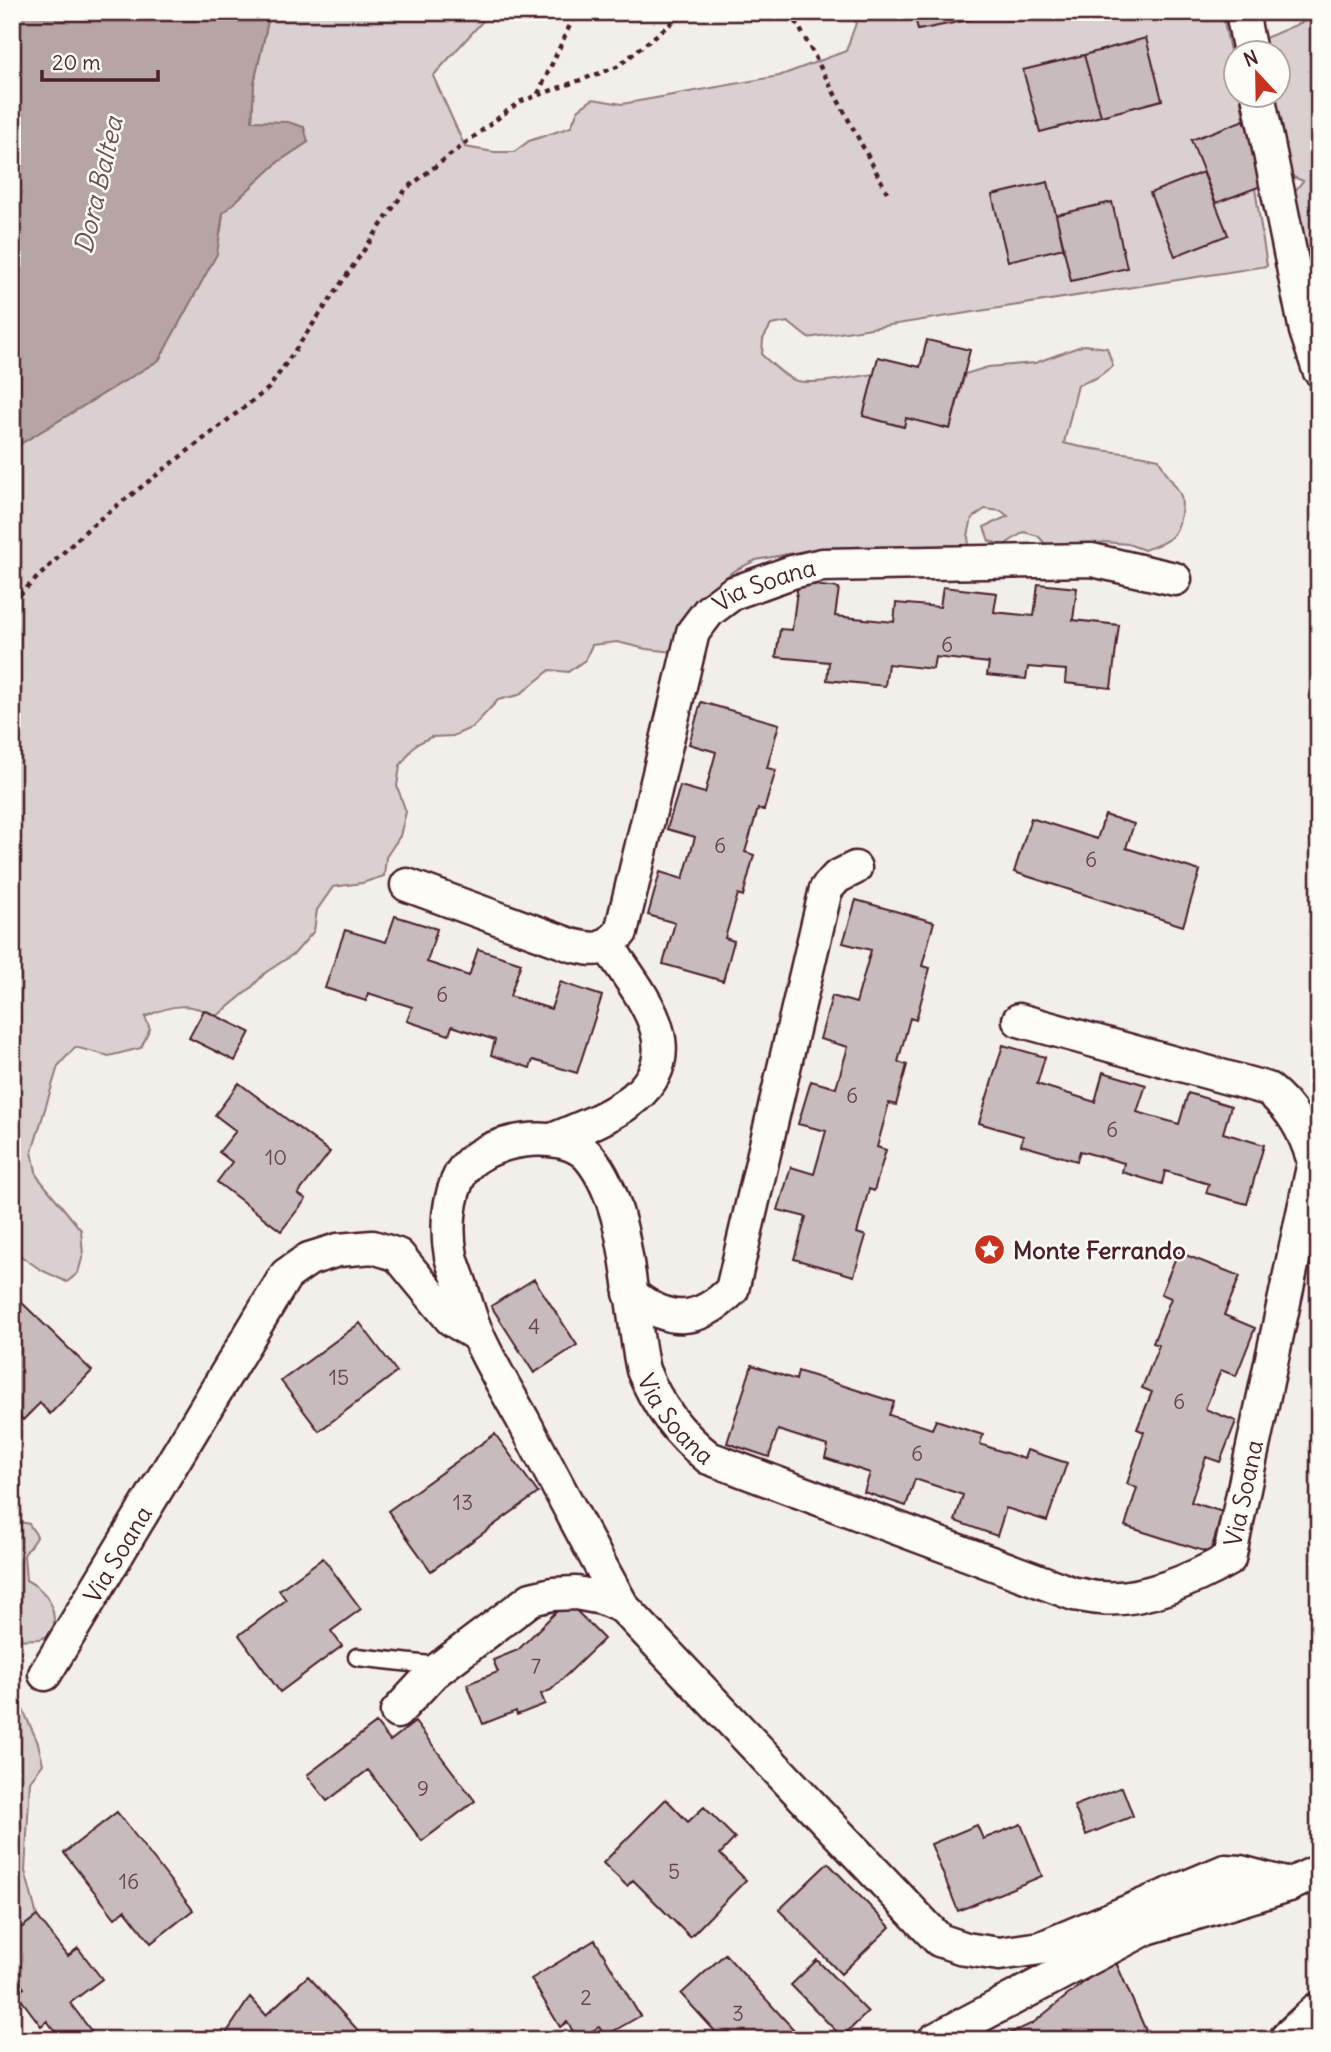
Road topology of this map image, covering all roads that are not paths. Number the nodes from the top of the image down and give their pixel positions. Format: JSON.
{"nodes":[{"id":1,"x":1242,"y":12,"type":"edge"},
{"id":2,"x":1247,"y":38,"type":"edge"},
{"id":3,"x":1261,"y":108,"type":"edge"},
{"id":4,"x":1319,"y":370,"type":"edge"},
{"id":5,"x":1175,"y":579,"type":"dead end"},
{"id":6,"x":855,"y":868,"type":"dead end"},
{"id":7,"x":407,"y":884,"type":"dead end"},
{"id":8,"x":608,"y":946,"type":"junction"},
{"id":9,"x":1019,"y":1020,"type":"dead end"},
{"id":10,"x":552,"y":1140,"type":"junction"},
{"id":11,"x":630,"y":1293,"type":"junction"},
{"id":12,"x":477,"y":1335,"type":"junction"},
{"id":13,"x":623,"y":1608,"type":"junction"},
{"id":14,"x":357,"y":1657,"type":"dead end"},
{"id":15,"x":441,"y":1667,"type":"junction"},
{"id":16,"x":46,"y":1674,"type":"dead end"},
{"id":17,"x":397,"y":1713,"type":"dead end"},
{"id":18,"x":1319,"y":1871,"type":"edge"},
{"id":19,"x":1289,"y":1885,"type":"junction"},
{"id":20,"x":1319,"y":2012,"type":"edge"},
{"id":21,"x":934,"y":2040,"type":"edge"},
{"id":22,"x":1289,"y":2040,"type":"edge"}],
"edges":[{"from":1,"to":2,"type":"street"},
{"from":3,"to":4,"type":"street"},
{"from":5,"to":8,"type":"street","name":"Via Soana"},
{"from":6,"to":11,"type":"street"},
{"from":7,"to":8,"type":"street"},
{"from":8,"to":10,"type":"street","name":"Via Soana"},
{"from":9,"to":11,"type":"street","name":"Via Soana"},
{"from":10,"to":11,"type":"street","name":"Via Soana"},
{"from":10,"to":12,"type":"street","name":"Via Soana"},
{"from":12,"to":13,"type":"street","name":"Via Soana"},
{"from":12,"to":16,"type":"street","name":"Via Soana"},
{"from":13,"to":15,"type":"street","name":"Via Soana"},
{"from":13,"to":19,"type":"street","name":"Via Soana"},
{"from":14,"to":15,"type":"lane"},
{"from":15,"to":17,"type":"street","name":"Via Soana"},
{"from":18,"to":19,"type":"street"},
{"from":19,"to":21,"type":"street"},
{"from":20,"to":22,"type":"street"}]}
